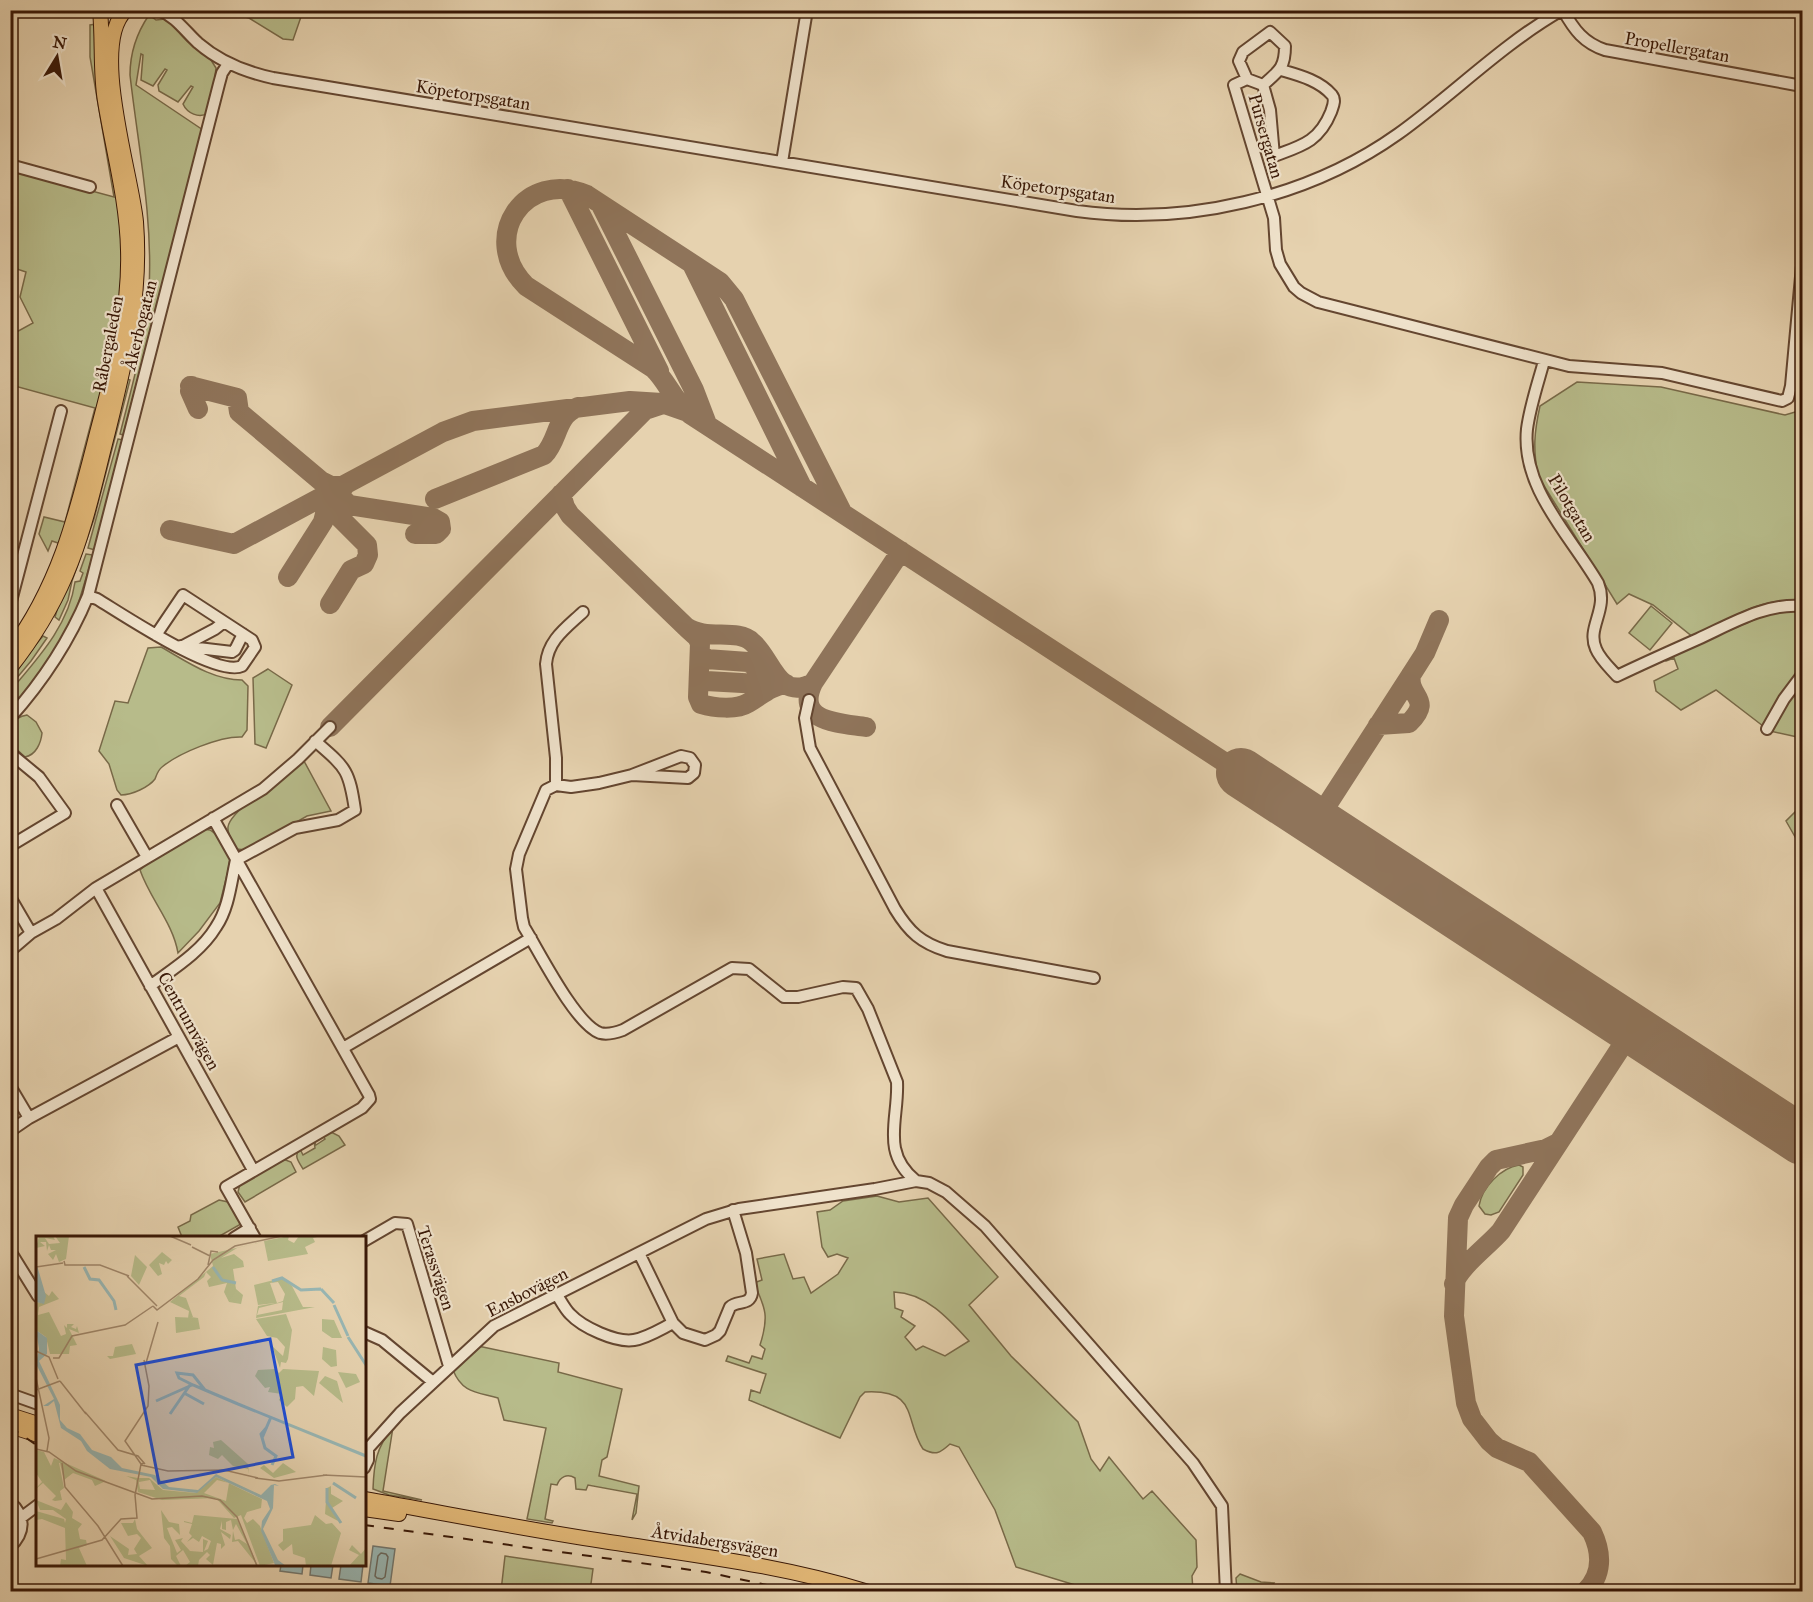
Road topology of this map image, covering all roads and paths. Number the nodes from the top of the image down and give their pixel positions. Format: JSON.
{"nodes":[{"id":1,"x":100,"y":10,"type":"edge"},
{"id":2,"x":126,"y":10,"type":"edge"},
{"id":3,"x":159,"y":10,"type":"edge"},
{"id":4,"x":170,"y":10,"type":"edge"},
{"id":5,"x":1563,"y":10,"type":"edge"},
{"id":6,"x":806,"y":16,"type":"dead end"},
{"id":7,"x":177,"y":21,"type":"junction"},
{"id":8,"x":228,"y":63,"type":"junction"},
{"id":9,"x":1281,"y":70,"type":"junction"},
{"id":10,"x":1247,"y":79,"type":"junction"},
{"id":11,"x":1263,"y":85,"type":"junction"},
{"id":12,"x":1803,"y":86,"type":"edge"},
{"id":13,"x":782,"y":162,"type":"junction"},
{"id":14,"x":10,"y":165,"type":"edge"},
{"id":15,"x":90,"y":187,"type":"dead end"},
{"id":16,"x":1267,"y":195,"type":"junction"},
{"id":17,"x":1803,"y":266,"type":"edge"},
{"id":18,"x":1544,"y":361,"type":"junction"},
{"id":19,"x":61,"y":411,"type":"dead end"},
{"id":20,"x":88,"y":596,"type":"junction"},
{"id":21,"x":10,"y":605,"type":"edge"},
{"id":22,"x":1803,"y":606,"type":"edge"},
{"id":23,"x":583,"y":612,"type":"dead end"},
{"id":24,"x":224,"y":621,"type":"junction"},
{"id":25,"x":243,"y":634,"type":"junction"},
{"id":26,"x":156,"y":635,"type":"junction"},
{"id":27,"x":179,"y":646,"type":"junction"},
{"id":28,"x":10,"y":651,"type":"edge"},
{"id":29,"x":10,"y":668,"type":"edge"},
{"id":30,"x":1803,"y":675,"type":"edge"},
{"id":31,"x":809,"y":700,"type":"dead end"},
{"id":32,"x":10,"y":718,"type":"edge"},
{"id":33,"x":330,"y":727,"type":"dead end"},
{"id":34,"x":1767,"y":729,"type":"dead end"},
{"id":35,"x":315,"y":741,"type":"junction"},
{"id":36,"x":10,"y":753,"type":"edge"},
{"id":37,"x":632,"y":775,"type":"junction"},
{"id":38,"x":556,"y":785,"type":"junction"},
{"id":39,"x":117,"y":805,"type":"dead end"},
{"id":40,"x":213,"y":818,"type":"junction"},
{"id":41,"x":10,"y":846,"type":"edge"},
{"id":42,"x":147,"y":857,"type":"junction"},
{"id":43,"x":236,"y":860,"type":"junction"},
{"id":44,"x":96,"y":888,"type":"junction"},
{"id":45,"x":10,"y":897,"type":"edge"},
{"id":46,"x":31,"y":933,"type":"junction"},
{"id":47,"x":531,"y":938,"type":"junction"},
{"id":48,"x":10,"y":951,"type":"edge"},
{"id":49,"x":1094,"y":978,"type":"dead end"},
{"id":50,"x":150,"y":986,"type":"junction"},
{"id":51,"x":179,"y":1038,"type":"junction"},
{"id":52,"x":343,"y":1048,"type":"junction"},
{"id":53,"x":10,"y":1086,"type":"edge"},
{"id":54,"x":29,"y":1118,"type":"junction"},
{"id":55,"x":10,"y":1131,"type":"edge"},
{"id":56,"x":254,"y":1170,"type":"junction"},
{"id":57,"x":916,"y":1181,"type":"junction"},
{"id":58,"x":734,"y":1210,"type":"junction"},
{"id":59,"x":253,"y":1233,"type":"edge"},
{"id":60,"x":366,"y":1240,"type":"edge"},
{"id":61,"x":10,"y":1251,"type":"edge"},
{"id":62,"x":639,"y":1253,"type":"junction"},
{"id":63,"x":36,"y":1293,"type":"edge"},
{"id":64,"x":557,"y":1295,"type":"junction"},
{"id":65,"x":673,"y":1323,"type":"junction"},
{"id":66,"x":366,"y":1333,"type":"edge"},
{"id":67,"x":449,"y":1366,"type":"junction"},
{"id":68,"x":433,"y":1382,"type":"junction"},
{"id":69,"x":10,"y":1394,"type":"edge"},
{"id":70,"x":36,"y":1403,"type":"edge"},
{"id":71,"x":10,"y":1415,"type":"edge"},
{"id":72,"x":36,"y":1423,"type":"edge"},
{"id":73,"x":10,"y":1425,"type":"edge"},
{"id":74,"x":36,"y":1434,"type":"edge"},
{"id":75,"x":366,"y":1452,"type":"edge"},
{"id":76,"x":366,"y":1499,"type":"edge"},
{"id":77,"x":10,"y":1502,"type":"edge"},
{"id":78,"x":36,"y":1506,"type":"edge"},
{"id":79,"x":366,"y":1509,"type":"edge"},
{"id":80,"x":22,"y":1517,"type":"junction"},
{"id":81,"x":555,"y":1534,"type":"junction"},
{"id":82,"x":11,"y":1546,"type":"edge"},
{"id":83,"x":868,"y":1592,"type":"edge"},
{"id":84,"x":1226,"y":1592,"type":"edge"}],
"edges":[{"from":1,"to":28,"type":"main road","name":"Råbergaleden"},
{"from":2,"to":29,"type":"main road","name":"Råbergaleden"},
{"from":3,"to":7,"type":"street","name":"Köpetorpsgatan"},
{"from":4,"to":7,"type":"street","name":"Köpetorpsgatan"},
{"from":5,"to":12,"type":"street","name":"Propellergatan"},
{"from":5,"to":16,"type":"street","name":"Köpetorpsgatan"},
{"from":6,"to":13,"type":"street"},
{"from":7,"to":8,"type":"street","name":"Köpetorpsgatan"},
{"from":8,"to":13,"type":"street","name":"Köpetorpsgatan"},
{"from":8,"to":20,"type":"street","name":"Åkerbogatan"},
{"from":9,"to":10,"type":"street"},
{"from":9,"to":11,"type":"street"},
{"from":9,"to":11,"type":"street"},
{"from":10,"to":11,"type":"street"},
{"from":10,"to":16,"type":"street","name":"Pursergatan"},
{"from":13,"to":16,"type":"street","name":"Köpetorpsgatan"},
{"from":14,"to":15,"type":"street"},
{"from":16,"to":18,"type":"street"},
{"from":17,"to":18,"type":"street"},
{"from":18,"to":22,"type":"street","name":"Pilotgatan"},
{"from":19,"to":21,"type":"street"},
{"from":20,"to":26,"type":"street"},
{"from":20,"to":32,"type":"street","name":"Åkerbogatan"},
{"from":23,"to":38,"type":"street"},
{"from":24,"to":25,"type":"street"},
{"from":24,"to":26,"type":"street"},
{"from":24,"to":27,"type":"street"},
{"from":25,"to":27,"type":"street"},
{"from":25,"to":27,"type":"street"},
{"from":26,"to":27,"type":"street"},
{"from":30,"to":34,"type":"street"},
{"from":31,"to":49,"type":"street"},
{"from":33,"to":35,"type":"street"},
{"from":35,"to":40,"type":"street"},
{"from":35,"to":43,"type":"street"},
{"from":36,"to":41,"type":"street"},
{"from":37,"to":37,"type":"street"},
{"from":37,"to":38,"type":"street"},
{"from":38,"to":47,"type":"street"},
{"from":39,"to":42,"type":"street"},
{"from":40,"to":42,"type":"street"},
{"from":40,"to":43,"type":"street"},
{"from":42,"to":44,"type":"street"},
{"from":43,"to":50,"type":"street"},
{"from":43,"to":52,"type":"street"},
{"from":44,"to":46,"type":"street"},
{"from":44,"to":50,"type":"street","name":"Centrumvägen"},
{"from":45,"to":46,"type":"street"},
{"from":46,"to":48,"type":"street"},
{"from":47,"to":52,"type":"street"},
{"from":47,"to":57,"type":"street"},
{"from":50,"to":51,"type":"street","name":"Centrumvägen"},
{"from":51,"to":54,"type":"street"},
{"from":51,"to":56,"type":"street","name":"Centrumvägen"},
{"from":52,"to":56,"type":"street"},
{"from":53,"to":54,"type":"street"},
{"from":54,"to":55,"type":"street"},
{"from":56,"to":59,"type":"street"},
{"from":57,"to":58,"type":"street","name":"Ensbovägen"},
{"from":57,"to":84,"type":"street"},
{"from":58,"to":62,"type":"street","name":"Ensbovägen"},
{"from":58,"to":65,"type":"street"},
{"from":60,"to":67,"type":"street","name":"Terassvägen"},
{"from":61,"to":63,"type":"street"},
{"from":62,"to":64,"type":"street","name":"Ensbovägen"},
{"from":62,"to":65,"type":"street"},
{"from":64,"to":65,"type":"street"},
{"from":64,"to":67,"type":"street","name":"Ensbovägen"},
{"from":66,"to":68,"type":"street"},
{"from":67,"to":68,"type":"street","name":"Ensbovägen"},
{"from":68,"to":75,"type":"street","name":"Ensbovägen"},
{"from":69,"to":70,"type":"street"},
{"from":71,"to":72,"type":"main road"},
{"from":73,"to":74,"type":"main road"},
{"from":76,"to":81,"type":"main road","name":"Åtvidabergsvägen"},
{"from":77,"to":80,"type":"street"},
{"from":78,"to":80,"type":"street"},
{"from":79,"to":81,"type":"main road","name":"Åtvidabergsvägen"},
{"from":80,"to":82,"type":"street"},
{"from":81,"to":83,"type":"main road","name":"Åtvidabergsvägen"}]}
